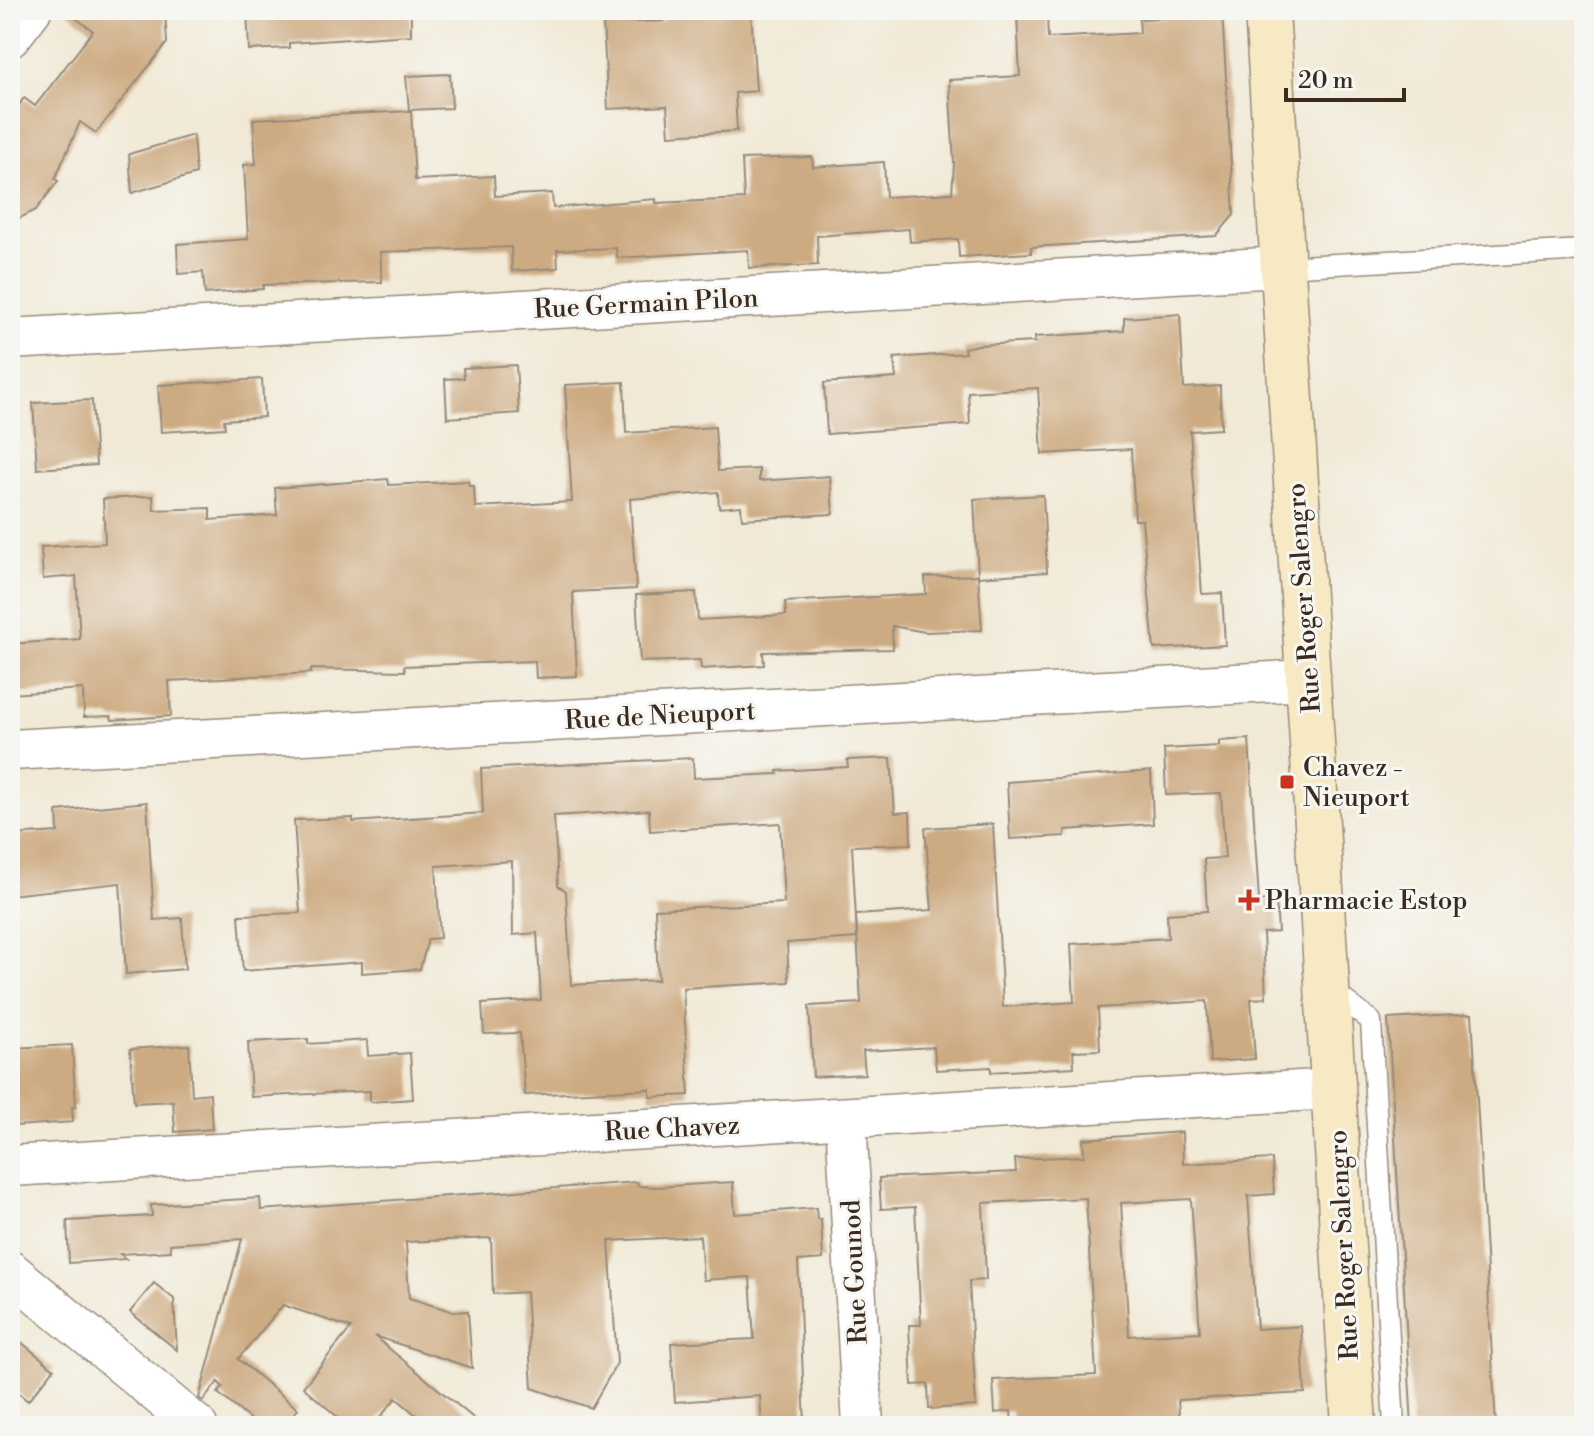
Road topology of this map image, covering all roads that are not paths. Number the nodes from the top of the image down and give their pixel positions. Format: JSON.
{"nodes":[{"id":1,"x":31,"y":10,"type":"edge"},
{"id":2,"x":1267,"y":10,"type":"edge"},
{"id":3,"x":10,"y":37,"type":"edge"},
{"id":4,"x":1584,"y":250,"type":"edge"},
{"id":5,"x":1282,"y":267,"type":"junction"},
{"id":6,"x":10,"y":339,"type":"edge"},
{"id":7,"x":1309,"y":680,"type":"junction"},
{"id":8,"x":10,"y":750,"type":"edge"},
{"id":9,"x":1328,"y":987,"type":"junction"},
{"id":10,"x":1334,"y":1089,"type":"junction"},
{"id":11,"x":846,"y":1118,"type":"junction"},
{"id":12,"x":10,"y":1166,"type":"edge"},
{"id":13,"x":10,"y":1271,"type":"edge"},
{"id":14,"x":197,"y":1426,"type":"edge"},
{"id":15,"x":863,"y":1426,"type":"edge"},
{"id":16,"x":1354,"y":1426,"type":"edge"},
{"id":17,"x":1394,"y":1426,"type":"edge"}],
"edges":[{"from":1,"to":3,"type":"street"},
{"from":2,"to":5,"type":"main road","name":"Rue Roger Salengro"},
{"from":4,"to":5,"type":"lane"},
{"from":5,"to":6,"type":"street","name":"Rue Germain Pilon"},
{"from":5,"to":7,"type":"main road","name":"Rue Roger Salengro"},
{"from":7,"to":8,"type":"street","name":"Rue de Nieuport"},
{"from":7,"to":9,"type":"main road","name":"Rue Roger Salengro"},
{"from":9,"to":10,"type":"main road","name":"Rue Roger Salengro"},
{"from":9,"to":17,"type":"lane"},
{"from":10,"to":11,"type":"street","name":"Rue Chavez"},
{"from":10,"to":16,"type":"main road","name":"Rue Roger Salengro"},
{"from":11,"to":12,"type":"street","name":"Rue Chavez"},
{"from":11,"to":15,"type":"street","name":"Rue Gounod"},
{"from":13,"to":14,"type":"street"}]}
